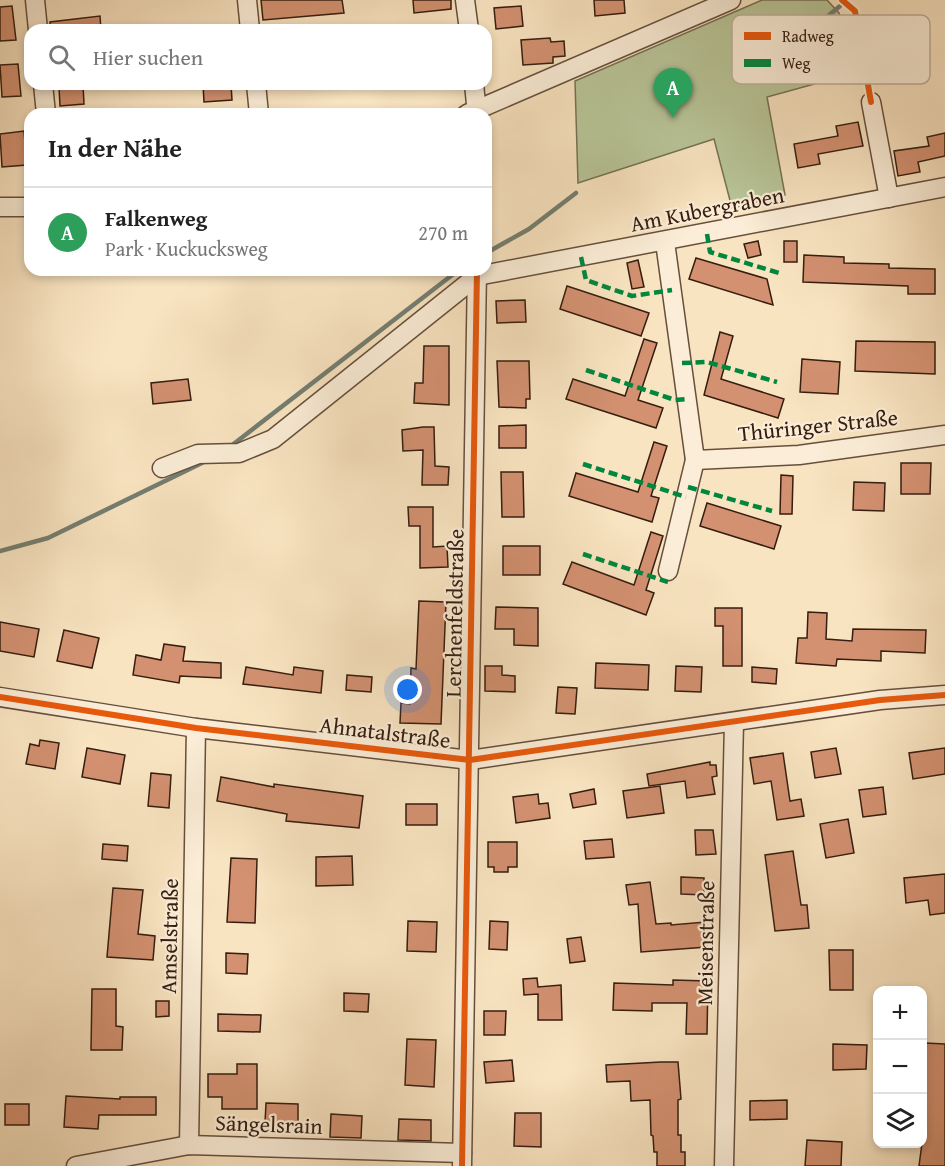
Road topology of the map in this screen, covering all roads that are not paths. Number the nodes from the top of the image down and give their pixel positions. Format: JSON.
{"nodes":[{"id":1,"x":35,"y":0,"type":"edge"},
{"id":2,"x":247,"y":0,"type":"edge"},
{"id":3,"x":465,"y":0,"type":"edge"},
{"id":4,"x":731,"y":0,"type":"edge"},
{"id":5,"x":37,"y":24,"type":"edge"},
{"id":6,"x":249,"y":24,"type":"edge"},
{"id":7,"x":468,"y":24,"type":"edge"},
{"id":8,"x":44,"y":90,"type":"edge"},
{"id":9,"x":257,"y":90,"type":"edge"},
{"id":10,"x":474,"y":90,"type":"edge"},
{"id":11,"x":871,"y":102,"type":"dead end"},
{"id":12,"x":45,"y":108,"type":"edge"},
{"id":13,"x":258,"y":108,"type":"edge"},
{"id":14,"x":474,"y":108,"type":"edge"},
{"id":15,"x":484,"y":108,"type":"edge"},
{"id":16,"x":945,"y":187,"type":"edge"},
{"id":17,"x":889,"y":198,"type":"junction"},
{"id":18,"x":0,"y":207,"type":"edge"},
{"id":19,"x":24,"y":207,"type":"edge"},
{"id":20,"x":665,"y":242,"type":"junction"},
{"id":21,"x":492,"y":271,"type":"edge"},
{"id":22,"x":473,"y":276,"type":"edge"},
{"id":23,"x":477,"y":276,"type":"edge"},
{"id":24,"x":945,"y":435,"type":"edge"},
{"id":25,"x":695,"y":459,"type":"junction"},
{"id":26,"x":162,"y":468,"type":"dead end"},
{"id":27,"x":668,"y":571,"type":"dead end"},
{"id":28,"x":945,"y":695,"type":"edge"},
{"id":29,"x":0,"y":697,"type":"edge"},
{"id":30,"x":734,"y":722,"type":"junction"},
{"id":31,"x":196,"y":728,"type":"junction"},
{"id":32,"x":470,"y":760,"type":"junction"},
{"id":33,"x":189,"y":1145,"type":"junction"},
{"id":34,"x":462,"y":1159,"type":"edge"},
{"id":35,"x":76,"y":1166,"type":"edge"},
{"id":36,"x":724,"y":1166,"type":"edge"}],
"edges":[{"from":1,"to":5,"type":"street"},
{"from":2,"to":6,"type":"street"},
{"from":3,"to":7,"type":"street"},
{"from":4,"to":15,"type":"street"},
{"from":8,"to":12,"type":"street"},
{"from":9,"to":13,"type":"street"},
{"from":10,"to":14,"type":"street"},
{"from":11,"to":17,"type":"street"},
{"from":16,"to":17,"type":"street","name":"Am Kubergraben"},
{"from":17,"to":20,"type":"street","name":"Am Kubergraben"},
{"from":18,"to":19,"type":"street"},
{"from":20,"to":21,"type":"street","name":"Am Kubergraben"},
{"from":20,"to":25,"type":"street"},
{"from":22,"to":26,"type":"street"},
{"from":23,"to":32,"type":"street","name":"Lerchenfeldstraße"},
{"from":24,"to":25,"type":"street","name":"Thüringer Straße"},
{"from":25,"to":27,"type":"street"},
{"from":28,"to":30,"type":"street","name":"Ahnatalstraße"},
{"from":29,"to":31,"type":"street","name":"Ahnatalstraße"},
{"from":30,"to":32,"type":"street","name":"Ahnatalstraße"},
{"from":30,"to":36,"type":"street","name":"Meisenstraße"},
{"from":31,"to":32,"type":"street","name":"Ahnatalstraße"},
{"from":31,"to":33,"type":"street","name":"Amselstraße"},
{"from":32,"to":34,"type":"street","name":"Lerchenfeldstraße"},
{"from":33,"to":34,"type":"street","name":"Sängelsrain"},
{"from":33,"to":35,"type":"street","name":"Sängelsrain"}]}
